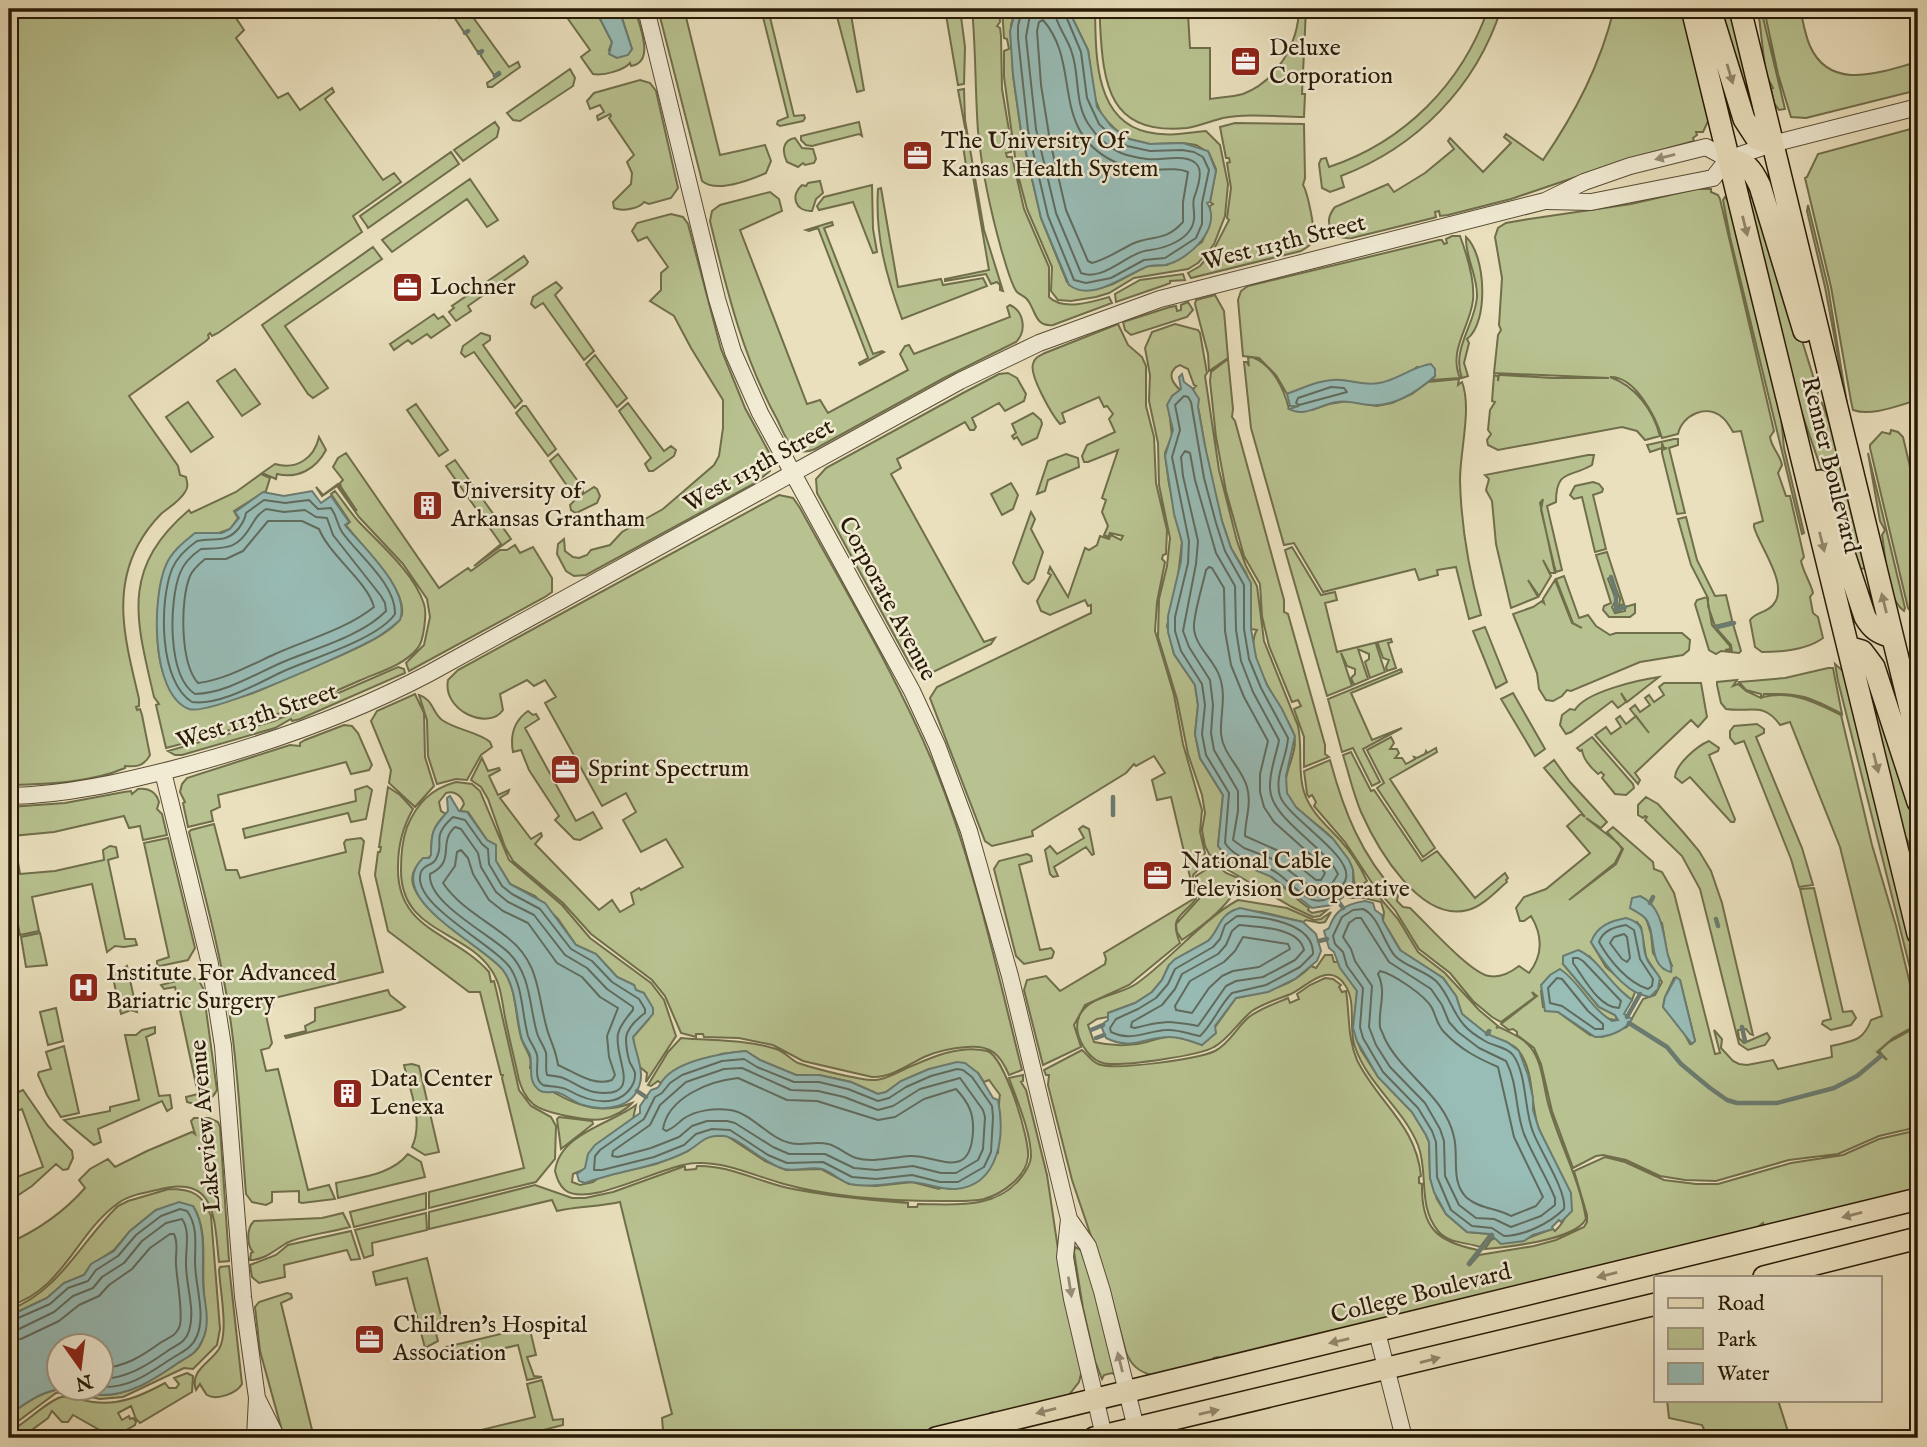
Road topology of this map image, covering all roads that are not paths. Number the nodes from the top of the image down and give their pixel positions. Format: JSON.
{"nodes":[{"id":1,"x":646,"y":9,"type":"edge"},
{"id":2,"x":1692,"y":9,"type":"edge"},
{"id":3,"x":1710,"y":9,"type":"edge"},
{"id":4,"x":1740,"y":9,"type":"edge"},
{"id":5,"x":1918,"y":107,"type":"edge"},
{"id":6,"x":1772,"y":144,"type":"junction"},
{"id":7,"x":1728,"y":159,"type":"junction"},
{"id":8,"x":1545,"y":201,"type":"junction"},
{"id":9,"x":1836,"y":407,"type":"junction"},
{"id":10,"x":1793,"y":423,"type":"junction"},
{"id":11,"x":793,"y":473,"type":"junction"},
{"id":12,"x":1892,"y":637,"type":"junction"},
{"id":13,"x":1848,"y":647,"type":"junction"},
{"id":14,"x":1918,"y":741,"type":"edge"},
{"id":15,"x":163,"y":772,"type":"junction"},
{"id":16,"x":9,"y":796,"type":"edge"},
{"id":17,"x":1918,"y":802,"type":"edge"},
{"id":18,"x":1918,"y":934,"type":"edge"},
{"id":19,"x":1918,"y":1199,"type":"edge"},
{"id":20,"x":1069,"y":1219,"type":"junction"},
{"id":21,"x":1918,"y":1238,"type":"edge"},
{"id":22,"x":1768,"y":1276,"type":"edge"},
{"id":23,"x":1654,"y":1304,"type":"edge"},
{"id":24,"x":1377,"y":1332,"type":"junction"},
{"id":25,"x":1387,"y":1370,"type":"junction"},
{"id":26,"x":1127,"y":1391,"type":"junction"},
{"id":27,"x":257,"y":1398,"type":"junction"},
{"id":28,"x":1095,"y":1399,"type":"junction"},
{"id":29,"x":1136,"y":1428,"type":"junction"},
{"id":30,"x":1099,"y":1437,"type":"edge"},
{"id":31,"x":255,"y":1438,"type":"edge"},
{"id":32,"x":277,"y":1438,"type":"edge"},
{"id":33,"x":936,"y":1438,"type":"edge"},
{"id":34,"x":1404,"y":1438,"type":"edge"}],
"edges":[{"from":1,"to":11,"type":"street","name":"Corporate Avenue"},
{"from":2,"to":7,"type":"main road","name":"Renner Boulevard"},
{"from":3,"to":6,"type":"main road","one_way":true},
{"from":4,"to":6,"type":"main road","name":"Renner Boulevard"},
{"from":5,"to":6,"type":"street","name":"West 113th Street"},
{"from":6,"to":7,"type":"street","name":"West 113th Street"},
{"from":6,"to":9,"type":"main road","name":"Renner Boulevard"},
{"from":7,"to":8,"type":"street","name":"West 113th Street"},
{"from":7,"to":8,"type":"street","name":"West 113th Street","one_way":true},
{"from":7,"to":9,"type":"main road"},
{"from":7,"to":10,"type":"main road","name":"Renner Boulevard","one_way":true},
{"from":8,"to":11,"type":"street","name":"West 113th Street"},
{"from":12,"to":9,"type":"main road","name":"Renner Boulevard","one_way":true},
{"from":10,"to":12,"type":"main road"},
{"from":10,"to":13,"type":"main road","name":"Renner Boulevard","one_way":true},
{"from":11,"to":15,"type":"street","name":"West 113th Street"},
{"from":11,"to":20,"type":"street","name":"Corporate Avenue"},
{"from":12,"to":14,"type":"main road","name":"Renner Boulevard"},
{"from":13,"to":17,"type":"main road"},
{"from":13,"to":18,"type":"main road","name":"Renner Boulevard","one_way":true},
{"from":15,"to":16,"type":"street","name":"West 113th Street"},
{"from":15,"to":27,"type":"street","name":"Lakeview Avenue"},
{"from":19,"to":24,"type":"main road","name":"College Boulevard","one_way":true},
{"from":26,"to":20,"type":"street","name":"Corporate Avenue","one_way":true},
{"from":20,"to":28,"type":"street","name":"Corporate Avenue","one_way":true},
{"from":21,"to":22,"type":"main road"},
{"from":25,"to":23,"type":"main road","one_way":true},
{"from":24,"to":25,"type":"street"},
{"from":24,"to":26,"type":"main road","name":"College Boulevard","one_way":true},
{"from":29,"to":25,"type":"main road","one_way":true},
{"from":25,"to":34,"type":"street"},
{"from":26,"to":28,"type":"main road","name":"College Boulevard"},
{"from":26,"to":29,"type":"street","name":"Corporate Avenue"},
{"from":27,"to":31,"type":"street","name":"Lakeview Avenue"},
{"from":27,"to":32,"type":"street","name":"Lakeview Avenue"},
{"from":28,"to":30,"type":"street","name":"Corporate Avenue"},
{"from":28,"to":33,"type":"main road","name":"College Boulevard","one_way":true},
{"from":29,"to":30,"type":"main road"}]}
